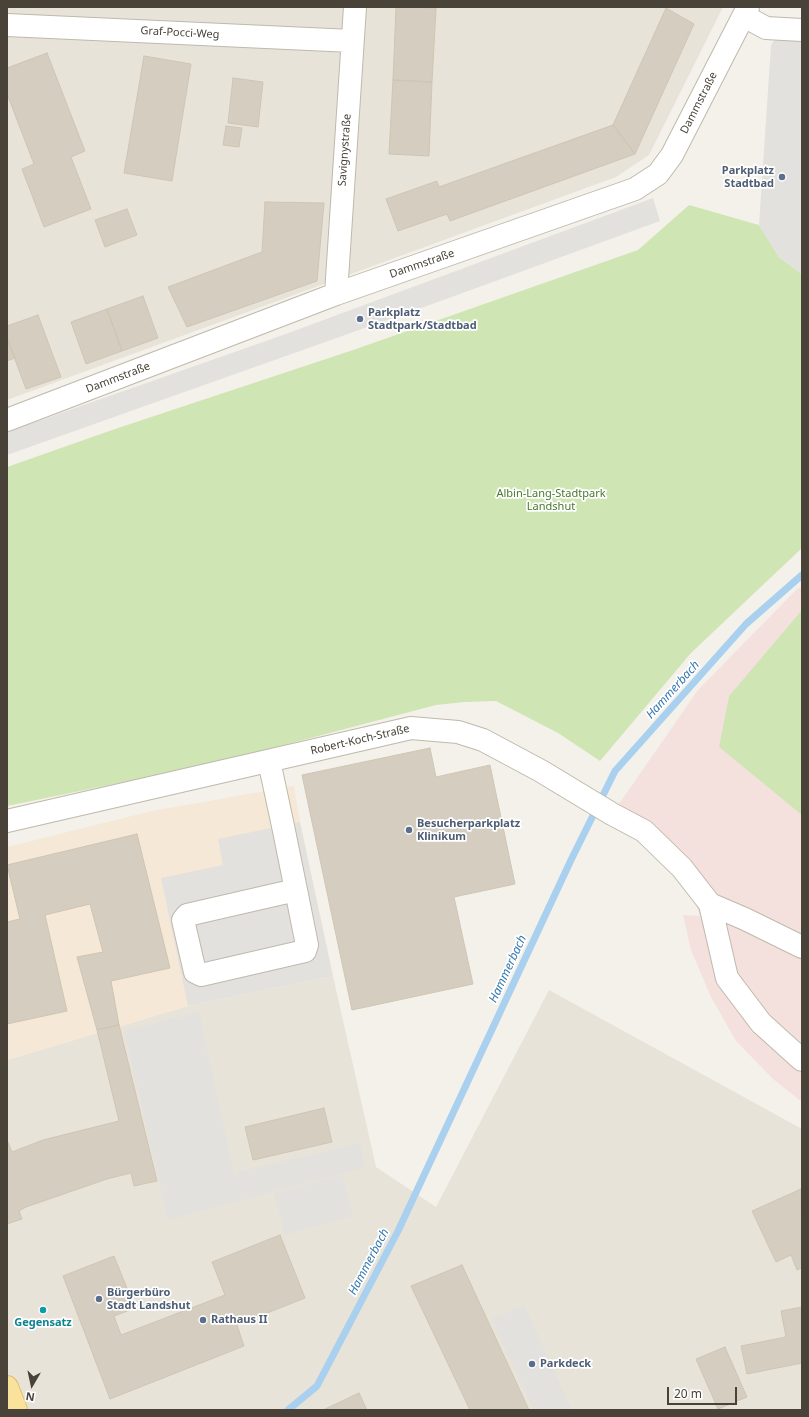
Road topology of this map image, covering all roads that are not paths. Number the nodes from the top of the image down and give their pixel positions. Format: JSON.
{"nodes":[{"id":1,"x":355,"y":7,"type":"edge"},
{"id":2,"x":746,"y":12,"type":"edge"},
{"id":3,"x":7,"y":25,"type":"edge"},
{"id":4,"x":802,"y":30,"type":"edge"},
{"id":5,"x":352,"y":41,"type":"junction"},
{"id":6,"x":336,"y":294,"type":"junction"},
{"id":7,"x":7,"y":420,"type":"edge"},
{"id":8,"x":270,"y":761,"type":"junction"},
{"id":9,"x":7,"y":821,"type":"edge"},
{"id":10,"x":296,"y":890,"type":"junction"},
{"id":11,"x":710,"y":904,"type":"junction"},
{"id":12,"x":802,"y":947,"type":"edge"},
{"id":13,"x":802,"y":1060,"type":"edge"},
{"id":14,"x":7,"y":1387,"type":"edge"},
{"id":15,"x":16,"y":1410,"type":"edge"}],
"edges":[{"from":1,"to":5,"type":"street","name":"Savignystraße"},
{"from":2,"to":4,"type":"street"},
{"from":2,"to":6,"type":"street","name":"Dammstraße"},
{"from":3,"to":5,"type":"street","name":"Graf-Pocci-Weg"},
{"from":5,"to":6,"type":"street","name":"Savignystraße"},
{"from":6,"to":7,"type":"street","name":"Dammstraße"},
{"from":8,"to":9,"type":"street","name":"Robert-Koch-Straße"},
{"from":8,"to":10,"type":"street"},
{"from":8,"to":11,"type":"street","name":"Robert-Koch-Straße"},
{"from":10,"to":10,"type":"street"},
{"from":11,"to":12,"type":"street"},
{"from":11,"to":13,"type":"street"},
{"from":14,"to":15,"type":"main road"}]}
